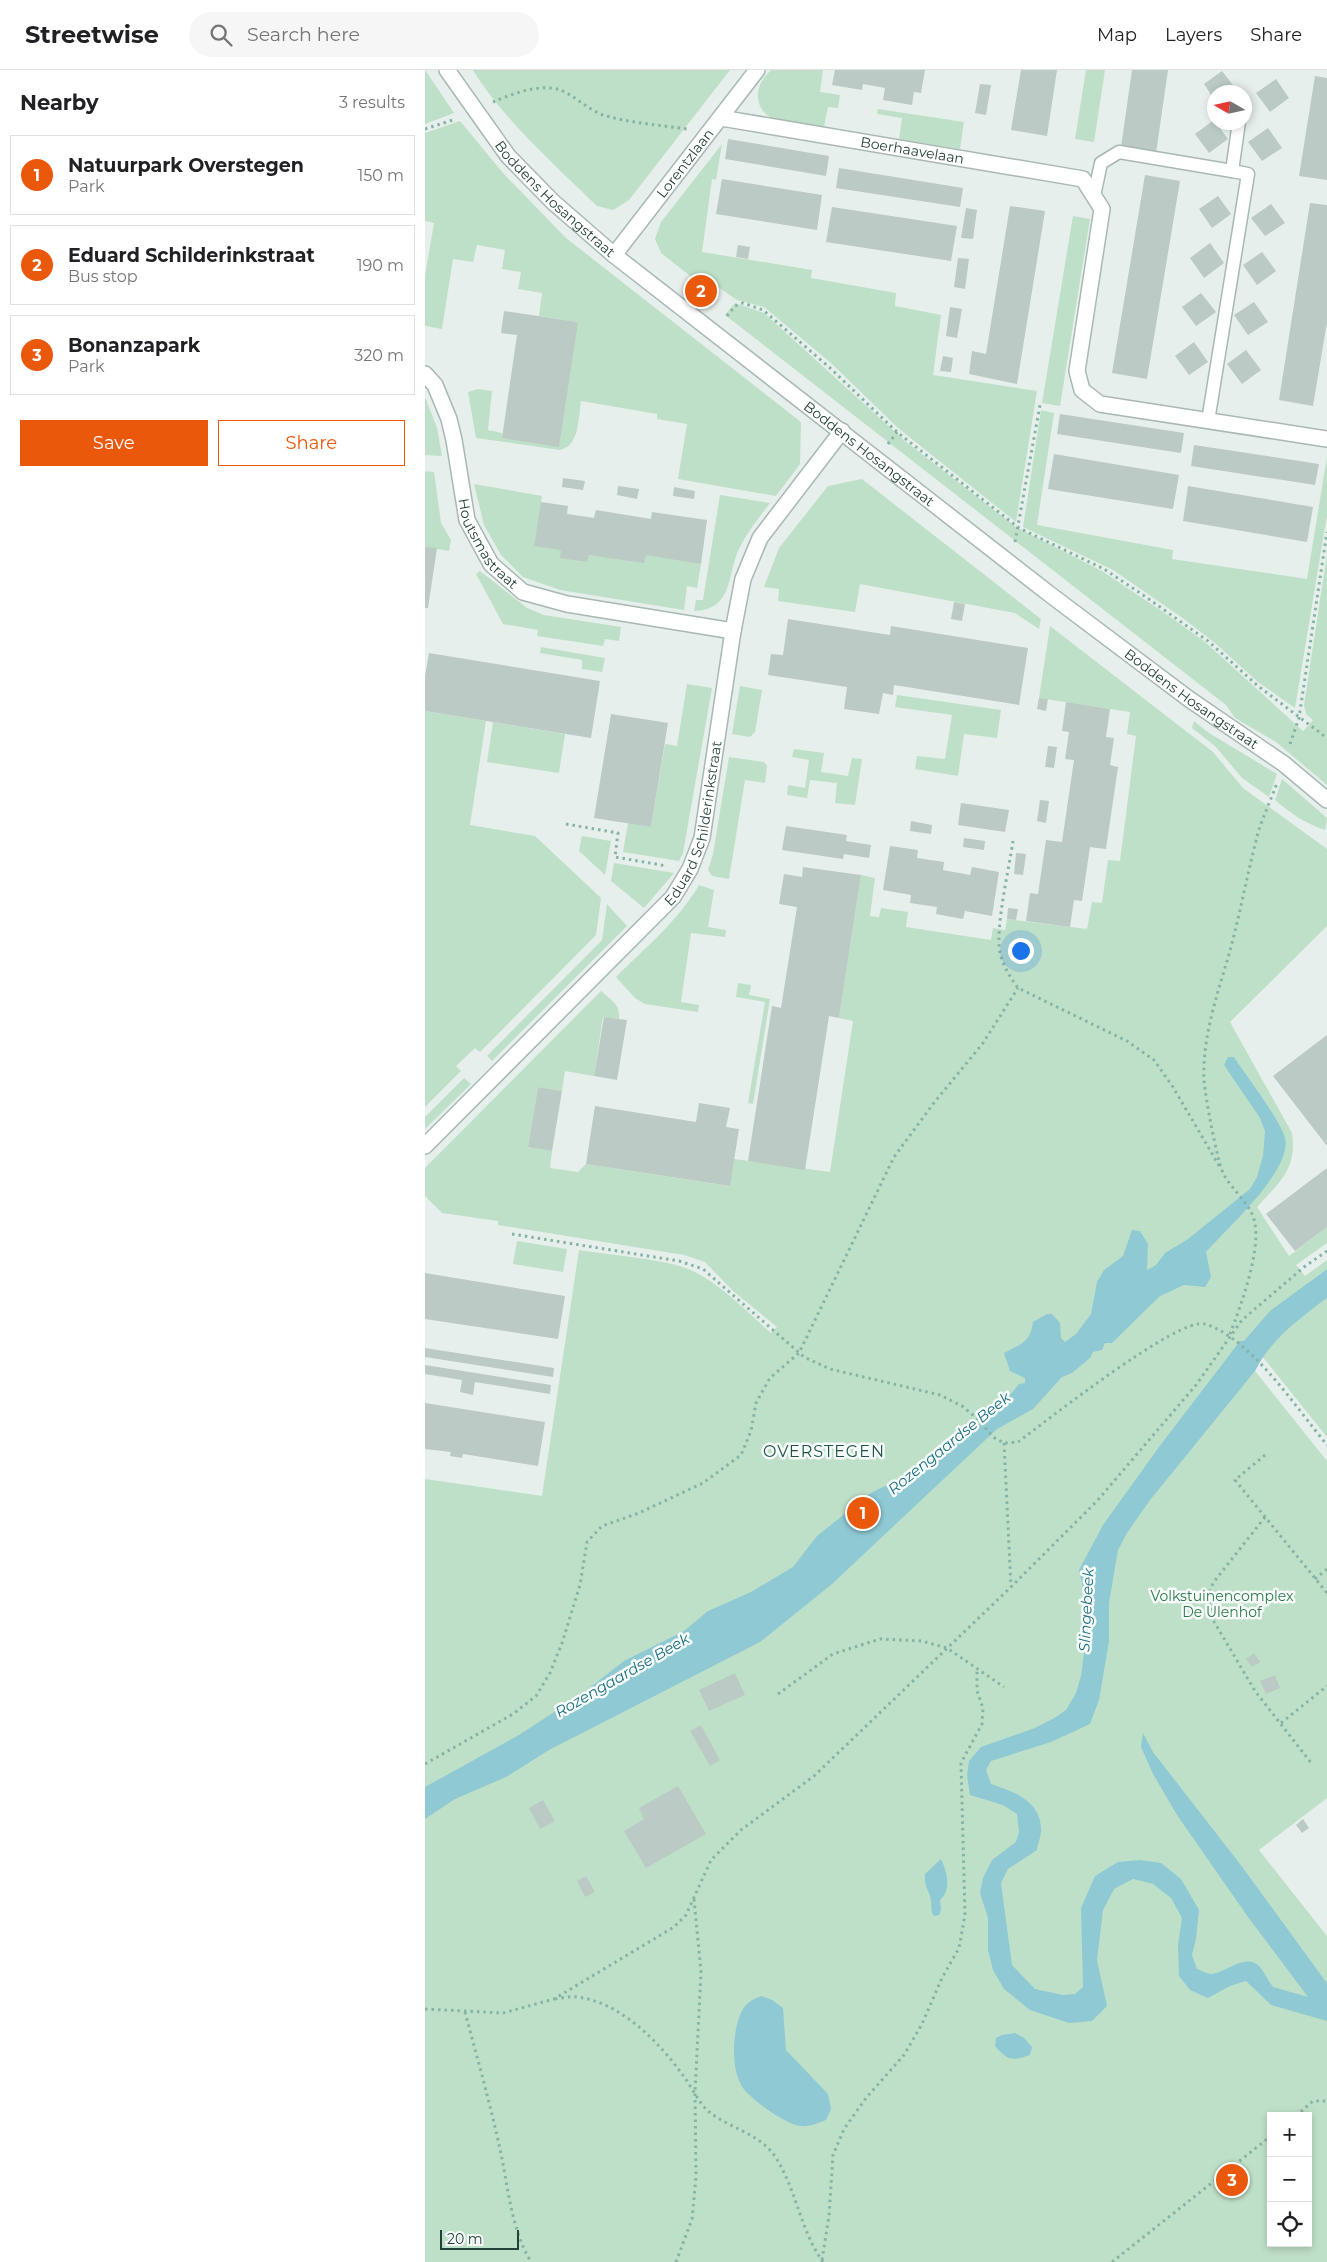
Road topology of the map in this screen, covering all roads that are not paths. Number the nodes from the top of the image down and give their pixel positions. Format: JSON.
{"nodes":[{"id":1,"x":447,"y":70,"type":"edge"},
{"id":2,"x":757,"y":70,"type":"edge"},
{"id":3,"x":721,"y":118,"type":"junction"},
{"id":4,"x":1238,"y":130,"type":"edge"},
{"id":5,"x":1232,"y":171,"type":"junction"},
{"id":6,"x":1094,"y":196,"type":"junction"},
{"id":7,"x":614,"y":255,"type":"junction"},
{"id":8,"x":425,"y":374,"type":"edge"},
{"id":9,"x":1208,"y":421,"type":"junction"},
{"id":10,"x":842,"y":431,"type":"junction"},
{"id":11,"x":1327,"y":439,"type":"edge"},
{"id":12,"x":733,"y":631,"type":"junction"},
{"id":13,"x":1327,"y":800,"type":"edge"},
{"id":14,"x":425,"y":1146,"type":"edge"}],
"edges":[{"from":1,"to":7,"type":"street","name":"Boddens Hosangstraat"},
{"from":2,"to":3,"type":"street","name":"Lorentzlaan"},
{"from":3,"to":6,"type":"street","name":"Boerhaavelaan"},
{"from":3,"to":7,"type":"street","name":"Lorentzlaan"},
{"from":4,"to":5,"type":"lane"},
{"from":5,"to":6,"type":"lane"},
{"from":5,"to":9,"type":"lane"},
{"from":6,"to":9,"type":"street","name":"Boerhaavelaan"},
{"from":7,"to":10,"type":"street","name":"Boddens Hosangstraat"},
{"from":8,"to":12,"type":"street","name":"Houtsmastraat"},
{"from":9,"to":11,"type":"street","name":"Boerhaavelaan"},
{"from":10,"to":12,"type":"street","name":"Eduard Schilderinkstraat"},
{"from":10,"to":13,"type":"street","name":"Boddens Hosangstraat"},
{"from":12,"to":14,"type":"street","name":"Eduard Schilderinkstraat"}]}
